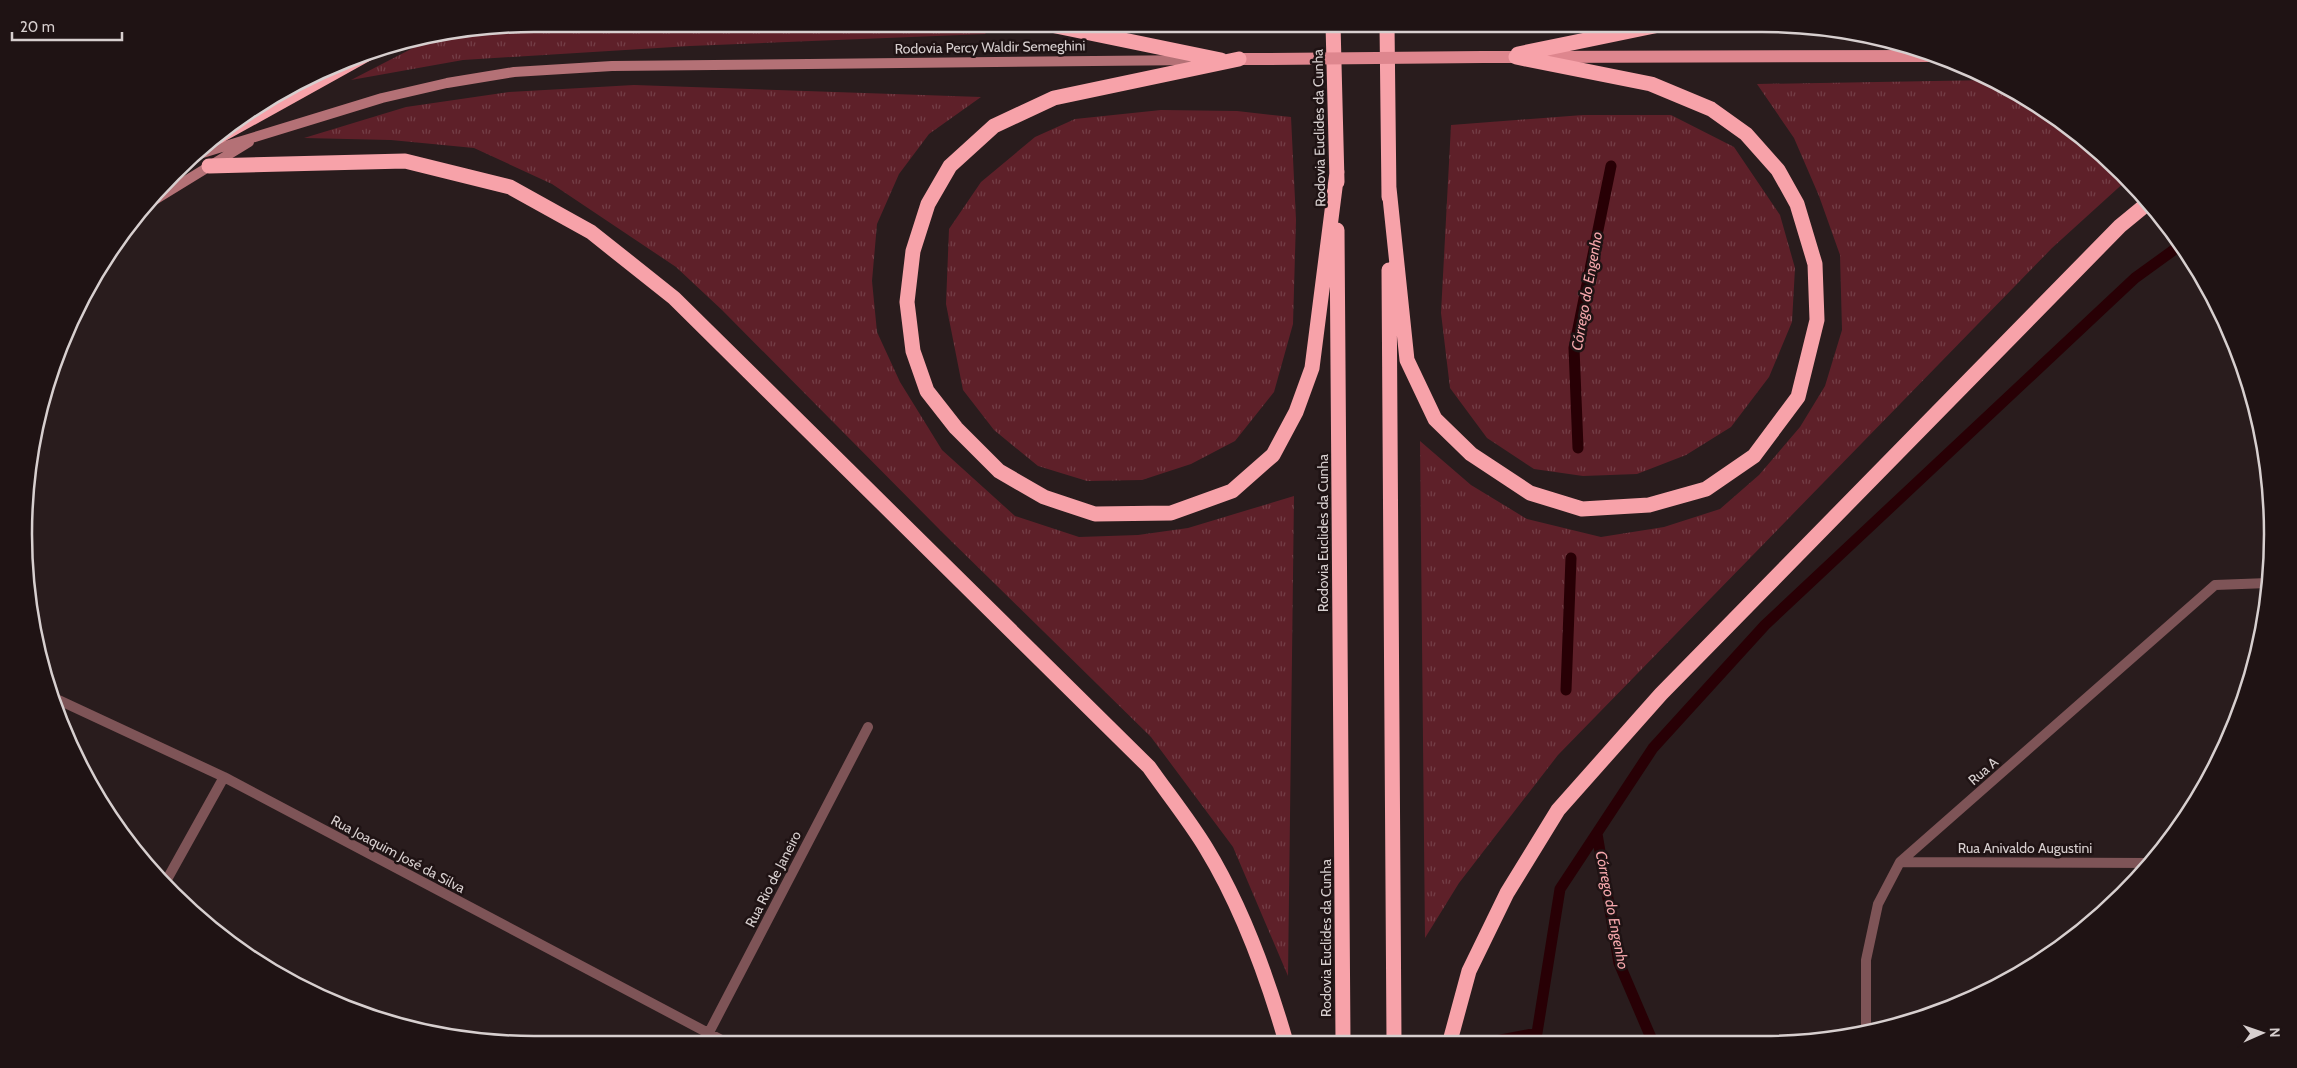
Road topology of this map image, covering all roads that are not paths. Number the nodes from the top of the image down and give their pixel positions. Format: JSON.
{"nodes":[{"id":1,"x":1085,"y":32,"type":"edge"},
{"id":2,"x":1333,"y":32,"type":"edge"},
{"id":3,"x":1387,"y":32,"type":"edge"},
{"id":4,"x":1627,"y":32,"type":"edge"},
{"id":5,"x":1914,"y":56,"type":"edge"},
{"id":6,"x":1511,"y":57,"type":"junction"},
{"id":7,"x":1239,"y":59,"type":"junction"},
{"id":8,"x":1221,"y":60,"type":"junction"},
{"id":9,"x":315,"y":83,"type":"edge"},
{"id":10,"x":274,"y":106,"type":"edge"},
{"id":11,"x":263,"y":134,"type":"junction"},
{"id":12,"x":211,"y":150,"type":"edge"},
{"id":13,"x":209,"y":166,"type":"junction"},
{"id":14,"x":1337,"y":172,"type":"junction"},
{"id":15,"x":1388,"y":188,"type":"junction"},
{"id":16,"x":167,"y":192,"type":"edge"},
{"id":17,"x":2143,"y":207,"type":"edge"},
{"id":18,"x":2261,"y":583,"type":"edge"},
{"id":19,"x":61,"y":701,"type":"edge"},
{"id":20,"x":868,"y":727,"type":"dead end"},
{"id":21,"x":224,"y":777,"type":"junction"},
{"id":22,"x":1900,"y":862,"type":"junction"},
{"id":23,"x":2142,"y":863,"type":"edge"},
{"id":24,"x":168,"y":877,"type":"edge"},
{"id":25,"x":1866,"y":1025,"type":"edge"},
{"id":26,"x":708,"y":1033,"type":"junction"},
{"id":27,"x":707,"y":1036,"type":"edge"},
{"id":28,"x":714,"y":1036,"type":"edge"},
{"id":29,"x":1284,"y":1036,"type":"edge"},
{"id":30,"x":1342,"y":1036,"type":"edge"},
{"id":31,"x":1394,"y":1036,"type":"edge"},
{"id":32,"x":1451,"y":1036,"type":"edge"}],
"edges":[{"from":1,"to":8,"type":"highway"},
{"from":2,"to":14,"type":"highway","name":"Rodovia Euclides da Cunha"},
{"from":3,"to":15,"type":"highway"},
{"from":4,"to":6,"type":"highway"},
{"from":5,"to":6,"type":"main road","name":"Rodovia Percy Waldir Semeghini"},
{"from":6,"to":7,"type":"main road","name":"Rodovia Percy Waldir Semeghini","bridge":true},
{"from":6,"to":15,"type":"highway"},
{"from":7,"to":8,"type":"main road","name":"Rodovia Percy Waldir Semeghini"},
{"from":7,"to":14,"type":"highway"},
{"from":8,"to":11,"type":"main road","name":"Rodovia Percy Waldir Semeghini"},
{"from":9,"to":10,"type":"highway"},
{"from":11,"to":12,"type":"main road"},
{"from":11,"to":13,"type":"main road"},
{"from":13,"to":16,"type":"main road"},
{"from":13,"to":29,"type":"highway"},
{"from":14,"to":30,"type":"highway","name":"Rodovia Euclides da Cunha"},
{"from":15,"to":31,"type":"highway"},
{"from":17,"to":32,"type":"highway"},
{"from":18,"to":22,"type":"street","name":"Rua A"},
{"from":19,"to":21,"type":"street","name":"Rua Joaquim José da Silva"},
{"from":20,"to":26,"type":"street","name":"Rua Rio de Janeiro"},
{"from":21,"to":24,"type":"street"},
{"from":21,"to":26,"type":"street","name":"Rua Joaquim José da Silva"},
{"from":22,"to":23,"type":"street","name":"Rua Anivaldo Augustini"},
{"from":22,"to":25,"type":"street","name":"Rua A"},
{"from":26,"to":27,"type":"street","name":"Rua Rio de Janeiro"},
{"from":26,"to":28,"type":"street","name":"Rua Joaquim José da Silva"}]}
